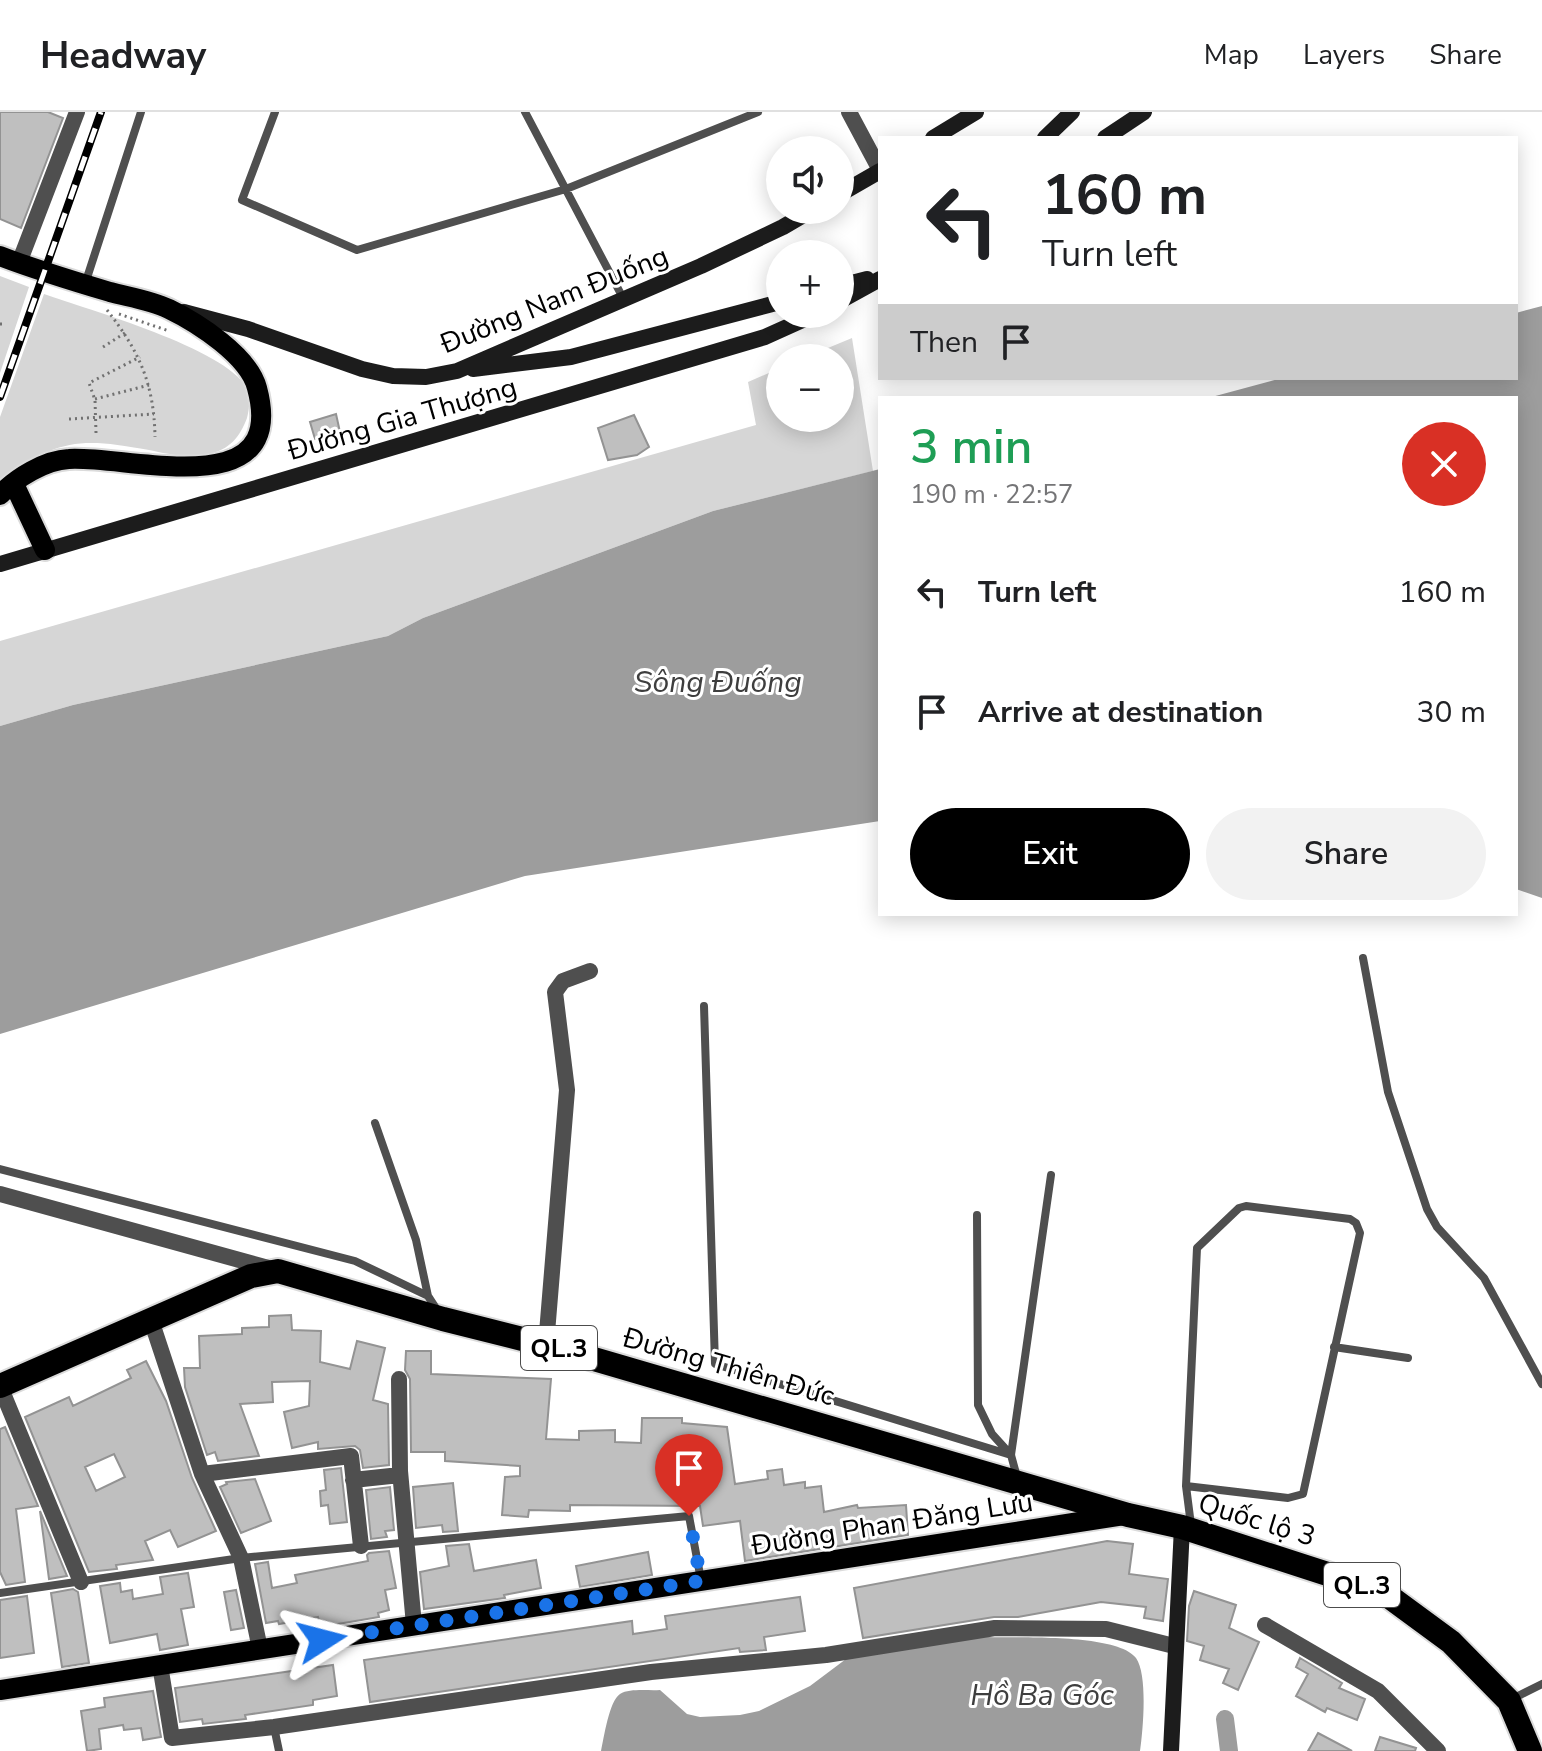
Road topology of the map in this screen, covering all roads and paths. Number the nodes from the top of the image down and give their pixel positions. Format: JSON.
{"nodes":[{"id":1,"x":77,"y":112,"type":"edge"},
{"id":2,"x":141,"y":112,"type":"edge"},
{"id":3,"x":275,"y":112,"type":"edge"},
{"id":4,"x":525,"y":112,"type":"edge"},
{"id":5,"x":758,"y":112,"type":"edge"},
{"id":6,"x":849,"y":112,"type":"edge"},
{"id":7,"x":976,"y":112,"type":"edge"},
{"id":8,"x":1072,"y":112,"type":"edge"},
{"id":9,"x":1144,"y":112,"type":"edge"},
{"id":10,"x":936,"y":136,"type":"edge"},
{"id":11,"x":1047,"y":136,"type":"edge"},
{"id":12,"x":1108,"y":136,"type":"edge"},
{"id":13,"x":878,"y":166,"type":"edge"},
{"id":14,"x":878,"y":171,"type":"edge"},
{"id":15,"x":854,"y":186,"type":"edge"},
{"id":16,"x":566,"y":189,"type":"junction"},
{"id":17,"x":788,"y":224,"type":"edge"},
{"id":18,"x":10,"y":260,"type":"edge"},
{"id":19,"x":878,"y":277,"type":"edge"},
{"id":20,"x":878,"y":278,"type":"edge"},
{"id":21,"x":854,"y":283,"type":"edge"},
{"id":22,"x":85,"y":285,"type":"junction"},
{"id":23,"x":854,"y":293,"type":"edge"},
{"id":24,"x":623,"y":298,"type":"junction"},
{"id":25,"x":766,"y":306,"type":"edge"},
{"id":26,"x":167,"y":308,"type":"junction"},
{"id":27,"x":785,"y":328,"type":"edge"},
{"id":28,"x":173,"y":332,"type":"dead end"},
{"id":29,"x":125,"y":333,"type":"junction"},
{"id":30,"x":103,"y":347,"type":"dead end"},
{"id":31,"x":140,"y":357,"type":"junction"},
{"id":32,"x":457,"y":371,"type":"junction"},
{"id":33,"x":149,"y":385,"type":"junction"},
{"id":34,"x":95,"y":400,"type":"junction"},
{"id":35,"x":154,"y":414,"type":"junction"},
{"id":36,"x":97,"y":418,"type":"junction"},
{"id":37,"x":69,"y":419,"type":"dead end"},
{"id":38,"x":96,"y":433,"type":"dead end"},
{"id":39,"x":155,"y":437,"type":"dead end"},
{"id":40,"x":7,"y":489,"type":"edge"},
{"id":41,"x":45,"y":550,"type":"junction"},
{"id":42,"x":0,"y":564,"type":"edge"},
{"id":43,"x":1363,"y":958,"type":"dead end"},
{"id":44,"x":590,"y":971,"type":"dead end"},
{"id":45,"x":704,"y":1006,"type":"dead end"},
{"id":46,"x":375,"y":1123,"type":"dead end"},
{"id":47,"x":0,"y":1169,"type":"edge"},
{"id":48,"x":1051,"y":1175,"type":"dead end"},
{"id":49,"x":0,"y":1194,"type":"edge"},
{"id":50,"x":977,"y":1215,"type":"dead end"},
{"id":51,"x":278,"y":1271,"type":"junction"},
{"id":52,"x":428,"y":1296,"type":"junction"},
{"id":53,"x":443,"y":1319,"type":"junction"},
{"id":54,"x":151,"y":1320,"type":"junction"},
{"id":55,"x":546,"y":1345,"type":"junction"},
{"id":56,"x":1334,"y":1347,"type":"junction"},
{"id":57,"x":1408,"y":1358,"type":"dead end"},
{"id":58,"x":399,"y":1379,"type":"dead end"},
{"id":59,"x":1542,"y":1384,"type":"edge"},
{"id":60,"x":0,"y":1386,"type":"edge"},
{"id":61,"x":1011,"y":1455,"type":"junction"},
{"id":62,"x":202,"y":1474,"type":"junction"},
{"id":63,"x":400,"y":1475,"type":"junction"},
{"id":64,"x":353,"y":1480,"type":"junction"},
{"id":65,"x":1018,"y":1482,"type":"junction"},
{"id":66,"x":1186,"y":1486,"type":"junction"},
{"id":67,"x":1128,"y":1515,"type":"junction"},
{"id":68,"x":1187,"y":1528,"type":"junction"},
{"id":69,"x":405,"y":1542,"type":"junction"},
{"id":70,"x":361,"y":1546,"type":"junction"},
{"id":71,"x":241,"y":1558,"type":"junction"},
{"id":72,"x":701,"y":1581,"type":"junction"},
{"id":73,"x":81,"y":1582,"type":"junction"},
{"id":74,"x":0,"y":1593,"type":"edge"},
{"id":75,"x":414,"y":1625,"type":"junction"},
{"id":76,"x":1265,"y":1625,"type":"dead end"},
{"id":77,"x":1174,"y":1646,"type":"junction"},
{"id":78,"x":260,"y":1649,"type":"junction"},
{"id":79,"x":160,"y":1665,"type":"junction"},
{"id":80,"x":1542,"y":1684,"type":"edge"},
{"id":81,"x":0,"y":1690,"type":"edge"},
{"id":82,"x":1509,"y":1701,"type":"junction"},
{"id":83,"x":274,"y":1727,"type":"junction"},
{"id":84,"x":279,"y":1751,"type":"edge"},
{"id":85,"x":1171,"y":1751,"type":"edge"},
{"id":86,"x":1438,"y":1751,"type":"edge"},
{"id":87,"x":1530,"y":1751,"type":"edge"}],
"edges":[{"from":1,"to":18,"type":"street"},
{"from":2,"to":22,"type":"lane"},
{"from":3,"to":16,"type":"lane"},
{"from":4,"to":16,"type":"lane"},
{"from":5,"to":16,"type":"lane"},
{"from":6,"to":13,"type":"street"},
{"from":7,"to":10,"type":"main road"},
{"from":8,"to":11,"type":"main road"},
{"from":9,"to":12,"type":"main road"},
{"from":14,"to":15,"type":"main road"},
{"from":16,"to":24,"type":"lane"},
{"from":17,"to":24,"type":"main road","name":"Đường Nam Đuống"},
{"from":18,"to":22,"type":"main road"},
{"from":19,"to":21,"type":"main road"},
{"from":20,"to":23,"type":"main road"},
{"from":22,"to":26,"type":"main road"},
{"from":24,"to":32,"type":"main road","name":"Đường Nam Đuống"},
{"from":25,"to":32,"type":"main road"},
{"from":26,"to":32,"type":"main road","name":"Đường Nam Đuống"},
{"from":26,"to":40,"type":"main road"},
{"from":27,"to":41,"type":"main road","name":"Đường Gia Thượng"},
{"from":28,"to":29,"type":"path"},
{"from":29,"to":30,"type":"path"},
{"from":29,"to":31,"type":"path"},
{"from":31,"to":33,"type":"path"},
{"from":31,"to":34,"type":"path"},
{"from":33,"to":34,"type":"path"},
{"from":33,"to":35,"type":"path"},
{"from":34,"to":36,"type":"path"},
{"from":35,"to":36,"type":"path"},
{"from":35,"to":39,"type":"path"},
{"from":36,"to":37,"type":"path"},
{"from":36,"to":38,"type":"path"},
{"from":40,"to":41,"type":"main road"},
{"from":41,"to":42,"type":"main road","name":"Đường Gia Thượng"},
{"from":43,"to":59,"type":"lane"},
{"from":44,"to":55,"type":"street"},
{"from":45,"to":61,"type":"lane"},
{"from":46,"to":52,"type":"lane"},
{"from":47,"to":52,"type":"lane"},
{"from":48,"to":61,"type":"lane"},
{"from":49,"to":51,"type":"street"},
{"from":50,"to":61,"type":"lane"},
{"from":51,"to":53,"type":"highway","name":"Đường Thiên Đức","number":"QL.3"},
{"from":51,"to":54,"type":"highway"},
{"from":52,"to":53,"type":"lane"},
{"from":53,"to":55,"type":"highway","name":"Đường Thiên Đức","number":"QL.3"},
{"from":54,"to":60,"type":"highway"},
{"from":54,"to":62,"type":"street"},
{"from":55,"to":65,"type":"highway","name":"Đường Thiên Đức","number":"QL.3"},
{"from":56,"to":57,"type":"lane"},
{"from":56,"to":66,"type":"lane"},
{"from":56,"to":66,"type":"lane"},
{"from":58,"to":63,"type":"street"},
{"from":60,"to":73,"type":"street"},
{"from":61,"to":65,"type":"lane"},
{"from":62,"to":64,"type":"street"},
{"from":62,"to":71,"type":"street"},
{"from":63,"to":64,"type":"street"},
{"from":63,"to":69,"type":"street"},
{"from":64,"to":70,"type":"street"},
{"from":65,"to":67,"type":"highway","name":"Đường Thiên Đức","number":"QL.3"},
{"from":66,"to":68,"type":"lane"},
{"from":67,"to":68,"type":"highway","name":"Quốc lộ 3","number":"QL.3"},
{"from":67,"to":72,"type":"main road","name":"Đường Phan Đăng Lưu"},
{"from":68,"to":77,"type":"main road"},
{"from":68,"to":82,"type":"highway","name":"Quốc lộ 3","number":"QL.3"},
{"from":69,"to":70,"type":"lane"},
{"from":69,"to":72,"type":"lane"},
{"from":69,"to":75,"type":"street"},
{"from":70,"to":71,"type":"lane"},
{"from":71,"to":73,"type":"lane"},
{"from":71,"to":78,"type":"street"},
{"from":72,"to":75,"type":"main road","name":"Đường Phan Đăng Lưu"},
{"from":73,"to":74,"type":"lane"},
{"from":75,"to":78,"type":"main road","name":"Đường Phan Đăng Lưu"},
{"from":76,"to":86,"type":"street"},
{"from":77,"to":83,"type":"street"},
{"from":77,"to":85,"type":"main road"},
{"from":78,"to":79,"type":"main road","name":"Đường Phan Đăng Lưu"},
{"from":79,"to":81,"type":"main road","name":"Đường Phan Đăng Lưu"},
{"from":79,"to":83,"type":"street"},
{"from":80,"to":82,"type":"lane"},
{"from":82,"to":87,"type":"highway","name":"Quốc lộ 3","number":"QL.3"},
{"from":83,"to":84,"type":"lane"}]}
